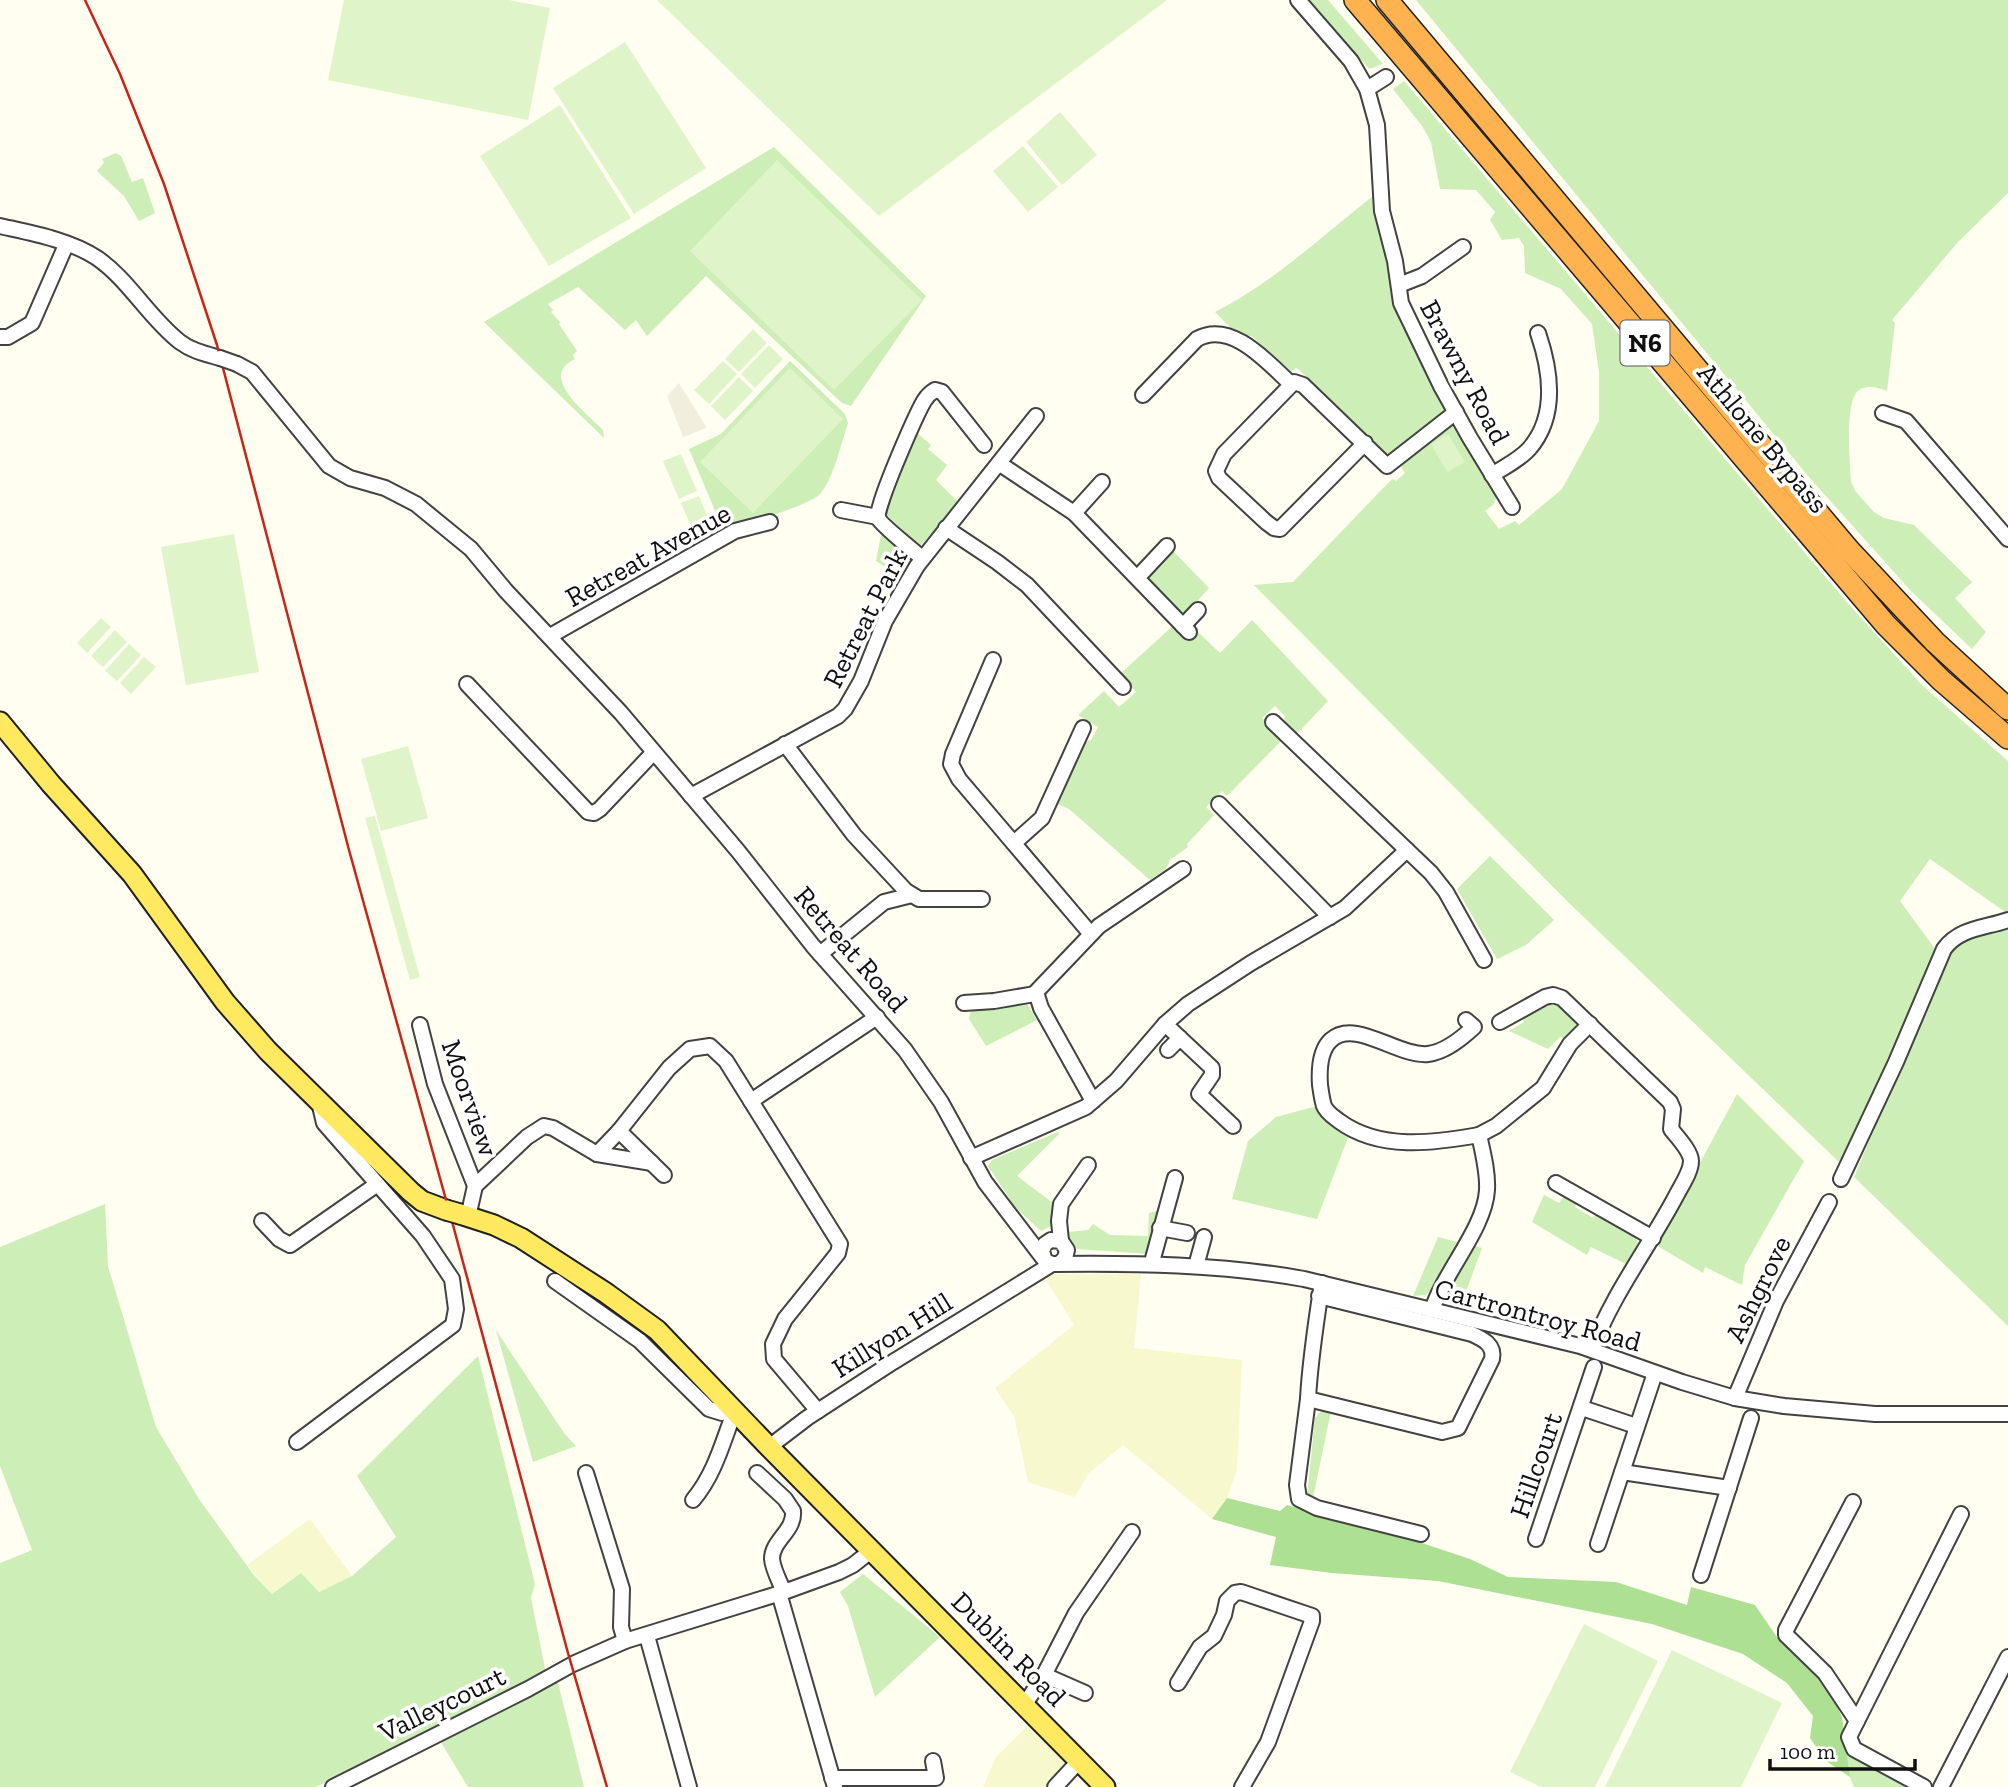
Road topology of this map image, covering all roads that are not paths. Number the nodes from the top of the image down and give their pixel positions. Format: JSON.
{"nodes":[{"id":1,"x":1298,"y":0,"type":"edge"},
{"id":2,"x":1355,"y":0,"type":"edge"},
{"id":3,"x":1387,"y":0,"type":"edge"},
{"id":4,"x":1386,"y":77,"type":"dead end"},
{"id":5,"x":1367,"y":89,"type":"junction"},
{"id":6,"x":0,"y":226,"type":"edge"},
{"id":7,"x":66,"y":245,"type":"junction"},
{"id":8,"x":1463,"y":247,"type":"dead end"},
{"id":9,"x":1399,"y":285,"type":"junction"},
{"id":10,"x":1538,"y":333,"type":"dead end"},
{"id":11,"x":0,"y":337,"type":"edge"},
{"id":12,"x":1291,"y":384,"type":"junction"},
{"id":13,"x":1143,"y":395,"type":"dead end"},
{"id":14,"x":1456,"y":412,"type":"junction"},
{"id":15,"x":1883,"y":413,"type":"dead end"},
{"id":16,"x":1036,"y":416,"type":"dead end"},
{"id":17,"x":1365,"y":443,"type":"junction"},
{"id":18,"x":984,"y":445,"type":"dead end"},
{"id":19,"x":1000,"y":464,"type":"junction"},
{"id":20,"x":1492,"y":475,"type":"junction"},
{"id":21,"x":1102,"y":482,"type":"dead end"},
{"id":22,"x":1512,"y":507,"type":"dead end"},
{"id":23,"x":841,"y":510,"type":"dead end"},
{"id":24,"x":1074,"y":513,"type":"junction"},
{"id":25,"x":878,"y":517,"type":"junction"},
{"id":26,"x":770,"y":522,"type":"dead end"},
{"id":27,"x":946,"y":528,"type":"junction"},
{"id":28,"x":2008,"y":539,"type":"edge"},
{"id":29,"x":1167,"y":546,"type":"dead end"},
{"id":30,"x":1849,"y":550,"type":"junction"},
{"id":31,"x":922,"y":558,"type":"junction"},
{"id":32,"x":1138,"y":577,"type":"junction"},
{"id":33,"x":1198,"y":610,"type":"dead end"},
{"id":34,"x":550,"y":636,"type":"junction"},
{"id":35,"x":993,"y":660,"type":"dead end"},
{"id":36,"x":1941,"y":680,"type":"junction"},
{"id":37,"x":467,"y":684,"type":"dead end"},
{"id":38,"x":1123,"y":687,"type":"dead end"},
{"id":39,"x":2008,"y":696,"type":"edge"},
{"id":40,"x":2008,"y":709,"type":"edge"},
{"id":41,"x":0,"y":722,"type":"edge"},
{"id":42,"x":1273,"y":722,"type":"dead end"},
{"id":43,"x":1083,"y":728,"type":"dead end"},
{"id":44,"x":2008,"y":738,"type":"edge"},
{"id":45,"x":785,"y":744,"type":"junction"},
{"id":46,"x":2008,"y":747,"type":"edge"},
{"id":47,"x":653,"y":753,"type":"junction"},
{"id":48,"x":691,"y":796,"type":"junction"},
{"id":49,"x":1219,"y":804,"type":"dead end"},
{"id":50,"x":1014,"y":843,"type":"junction"},
{"id":51,"x":1407,"y":850,"type":"junction"},
{"id":52,"x":1183,"y":870,"type":"dead end"},
{"id":53,"x":912,"y":895,"type":"junction"},
{"id":54,"x":982,"y":899,"type":"dead end"},
{"id":55,"x":1330,"y":917,"type":"junction"},
{"id":56,"x":2008,"y":920,"type":"edge"},
{"id":57,"x":1090,"y":933,"type":"junction"},
{"id":58,"x":820,"y":954,"type":"junction"},
{"id":59,"x":1483,"y":960,"type":"dead end"},
{"id":60,"x":1035,"y":994,"type":"junction"},
{"id":61,"x":964,"y":1003,"type":"dead end"},
{"id":62,"x":877,"y":1017,"type":"junction"},
{"id":63,"x":1466,"y":1020,"type":"dead end"},
{"id":64,"x":1500,"y":1022,"type":"dead end"},
{"id":65,"x":1165,"y":1024,"type":"junction"},
{"id":66,"x":1590,"y":1024,"type":"junction"},
{"id":67,"x":420,"y":1026,"type":"dead end"},
{"id":68,"x":1180,"y":1038,"type":"junction"},
{"id":69,"x":1168,"y":1050,"type":"dead end"},
{"id":70,"x":318,"y":1101,"type":"junction"},
{"id":71,"x":751,"y":1101,"type":"junction"},
{"id":72,"x":1093,"y":1101,"type":"junction"},
{"id":73,"x":1233,"y":1126,"type":"dead end"},
{"id":74,"x":619,"y":1131,"type":"junction"},
{"id":75,"x":1479,"y":1135,"type":"junction"},
{"id":76,"x":597,"y":1154,"type":"junction"},
{"id":77,"x":971,"y":1158,"type":"junction"},
{"id":78,"x":652,"y":1163,"type":"junction"},
{"id":79,"x":1088,"y":1165,"type":"dead end"},
{"id":80,"x":664,"y":1175,"type":"dead end"},
{"id":81,"x":1175,"y":1178,"type":"dead end"},
{"id":82,"x":1840,"y":1179,"type":"dead end"},
{"id":83,"x":1556,"y":1183,"type":"dead end"},
{"id":84,"x":376,"y":1185,"type":"junction"},
{"id":85,"x":475,"y":1186,"type":"junction"},
{"id":86,"x":1829,"y":1202,"type":"dead end"},
{"id":87,"x":458,"y":1214,"type":"junction"},
{"id":88,"x":262,"y":1221,"type":"dead end"},
{"id":89,"x":1160,"y":1228,"type":"junction"},
{"id":90,"x":1653,"y":1238,"type":"junction"},
{"id":91,"x":1052,"y":1255,"type":"junction"},
{"id":92,"x":1152,"y":1262,"type":"junction"},
{"id":93,"x":1196,"y":1266,"type":"junction"},
{"id":94,"x":555,"y":1281,"type":"dead end"},
{"id":95,"x":1320,"y":1290,"type":"junction"},
{"id":96,"x":1432,"y":1310,"type":"junction"},
{"id":97,"x":1592,"y":1349,"type":"junction"},
{"id":98,"x":1594,"y":1367,"type":"dead end"},
{"id":99,"x":1655,"y":1373,"type":"junction"},
{"id":100,"x":1735,"y":1398,"type":"junction"},
{"id":101,"x":1308,"y":1399,"type":"junction"},
{"id":102,"x":1582,"y":1408,"type":"junction"},
{"id":103,"x":734,"y":1410,"type":"junction"},
{"id":104,"x":818,"y":1411,"type":"junction"},
{"id":105,"x":2008,"y":1415,"type":"edge"},
{"id":106,"x":1751,"y":1418,"type":"dead end"},
{"id":107,"x":1636,"y":1426,"type":"junction"},
{"id":108,"x":297,"y":1442,"type":"dead end"},
{"id":109,"x":769,"y":1447,"type":"junction"},
{"id":110,"x":1622,"y":1472,"type":"junction"},
{"id":111,"x":586,"y":1473,"type":"dead end"},
{"id":112,"x":757,"y":1473,"type":"dead end"},
{"id":113,"x":1729,"y":1488,"type":"junction"},
{"id":114,"x":693,"y":1500,"type":"dead end"},
{"id":115,"x":1853,"y":1502,"type":"dead end"},
{"id":116,"x":1961,"y":1514,"type":"dead end"},
{"id":117,"x":1132,"y":1532,"type":"dead end"},
{"id":118,"x":1421,"y":1534,"type":"dead end"},
{"id":119,"x":1536,"y":1539,"type":"dead end"},
{"id":120,"x":1598,"y":1544,"type":"dead end"},
{"id":121,"x":872,"y":1550,"type":"junction"},
{"id":122,"x":1701,"y":1575,"type":"dead end"},
{"id":123,"x":782,"y":1593,"type":"junction"},
{"id":124,"x":647,"y":1636,"type":"junction"},
{"id":125,"x":625,"y":1641,"type":"junction"},
{"id":126,"x":2008,"y":1657,"type":"edge"},
{"id":127,"x":1044,"y":1675,"type":"junction"},
{"id":128,"x":1178,"y":1683,"type":"dead end"},
{"id":129,"x":1085,"y":1693,"type":"dead end"},
{"id":130,"x":1025,"y":1704,"type":"junction"},
{"id":131,"x":1857,"y":1721,"type":"junction"},
{"id":132,"x":933,"y":1761,"type":"dead end"},
{"id":133,"x":1079,"y":1761,"type":"junction"},
{"id":134,"x":834,"y":1783,"type":"edge"},
{"id":135,"x":333,"y":1787,"type":"edge"},
{"id":136,"x":689,"y":1787,"type":"edge"},
{"id":137,"x":1055,"y":1787,"type":"edge"},
{"id":138,"x":1105,"y":1787,"type":"edge"},
{"id":139,"x":1242,"y":1787,"type":"edge"},
{"id":140,"x":1924,"y":1787,"type":"edge"},
{"id":141,"x":1941,"y":1787,"type":"edge"}],
"edges":[{"from":1,"to":5,"type":"street","name":"Brawny Road"},
{"from":2,"to":36,"type":"highway","name":"Athlone Bypass","number":"N6"},
{"from":3,"to":30,"type":"highway","name":"Athlone Bypass","number":"N6"},
{"from":4,"to":5,"type":"street"},
{"from":5,"to":9,"type":"street","name":"Brawny Road"},
{"from":6,"to":7,"type":"street"},
{"from":7,"to":11,"type":"street"},
{"from":7,"to":34,"type":"street","name":"Retreat Road","bridge":true},
{"from":8,"to":9,"type":"street"},
{"from":9,"to":14,"type":"street","name":"Brawny Road"},
{"from":10,"to":20,"type":"street"},
{"from":12,"to":13,"type":"street"},
{"from":12,"to":17,"type":"street"},
{"from":12,"to":17,"type":"street"},
{"from":14,"to":17,"type":"street"},
{"from":14,"to":20,"type":"street","name":"Brawny Road"},
{"from":15,"to":28,"type":"street"},
{"from":16,"to":19,"type":"street","name":"Retreat Park"},
{"from":18,"to":25,"type":"street"},
{"from":19,"to":24,"type":"street"},
{"from":19,"to":27,"type":"street","name":"Retreat Park"},
{"from":20,"to":22,"type":"street","name":"Brawny Road"},
{"from":21,"to":24,"type":"street"},
{"from":23,"to":25,"type":"street"},
{"from":24,"to":32,"type":"street"},
{"from":25,"to":31,"type":"street"},
{"from":26,"to":34,"type":"street","name":"Retreat Avenue"},
{"from":27,"to":31,"type":"street","name":"Retreat Park"},
{"from":27,"to":38,"type":"street"},
{"from":29,"to":32,"type":"street"},
{"from":30,"to":39,"type":"highway","number":"N6"},
{"from":30,"to":40,"type":"highway","name":"Athlone Bypass","number":"N6"},
{"from":31,"to":45,"type":"street","name":"Retreat Park"},
{"from":32,"to":33,"type":"street"},
{"from":34,"to":47,"type":"street","name":"Retreat Road"},
{"from":35,"to":50,"type":"street"},
{"from":36,"to":44,"type":"highway","name":"Athlone Bypass","number":"N6"},
{"from":36,"to":46,"type":"highway","number":"N6"},
{"from":37,"to":47,"type":"street"},
{"from":41,"to":70,"type":"main road","name":"Dublin Road"},
{"from":42,"to":51,"type":"street"},
{"from":43,"to":50,"type":"street"},
{"from":45,"to":48,"type":"street","name":"Retreat Park"},
{"from":45,"to":53,"type":"street"},
{"from":47,"to":48,"type":"street","name":"Retreat Road"},
{"from":48,"to":58,"type":"street","name":"Retreat Road"},
{"from":49,"to":55,"type":"street"},
{"from":50,"to":57,"type":"street"},
{"from":51,"to":55,"type":"street"},
{"from":51,"to":59,"type":"street"},
{"from":52,"to":57,"type":"street"},
{"from":53,"to":54,"type":"street"},
{"from":53,"to":58,"type":"street"},
{"from":55,"to":65,"type":"street"},
{"from":56,"to":82,"type":"street"},
{"from":57,"to":60,"type":"street"},
{"from":58,"to":62,"type":"street","name":"Retreat Road"},
{"from":60,"to":61,"type":"street"},
{"from":60,"to":72,"type":"street"},
{"from":62,"to":71,"type":"street"},
{"from":62,"to":77,"type":"street","name":"Retreat Road"},
{"from":63,"to":75,"type":"street"},
{"from":64,"to":66,"type":"street"},
{"from":65,"to":68,"type":"street"},
{"from":65,"to":72,"type":"street"},
{"from":66,"to":75,"type":"street"},
{"from":66,"to":90,"type":"street"},
{"from":67,"to":85,"type":"street","name":"Moorview"},
{"from":68,"to":69,"type":"street"},
{"from":68,"to":73,"type":"street"},
{"from":70,"to":84,"type":"street"},
{"from":70,"to":87,"type":"main road","name":"Dublin Road"},
{"from":71,"to":74,"type":"street"},
{"from":71,"to":104,"type":"street"},
{"from":72,"to":77,"type":"street"},
{"from":74,"to":76,"type":"street"},
{"from":74,"to":78,"type":"street"},
{"from":75,"to":96,"type":"street"},
{"from":76,"to":78,"type":"street"},
{"from":76,"to":85,"type":"street","name":"Moorview"},
{"from":77,"to":91,"type":"street","name":"Retreat Road"},
{"from":78,"to":80,"type":"street"},
{"from":79,"to":91,"type":"street"},
{"from":81,"to":89,"type":"street"},
{"from":83,"to":90,"type":"street"},
{"from":84,"to":88,"type":"street"},
{"from":84,"to":108,"type":"street"},
{"from":85,"to":87,"type":"street","name":"Moorview"},
{"from":86,"to":100,"type":"street","name":"Ashgrove"},
{"from":87,"to":103,"type":"main road","name":"Dublin Road"},
{"from":89,"to":92,"type":"street"},
{"from":89,"to":93,"type":"street"},
{"from":90,"to":97,"type":"street"},
{"from":91,"to":92,"type":"street","name":"Cartrontroy Road"},
{"from":91,"to":104,"type":"street","name":"Killyon Hill"},
{"from":92,"to":93,"type":"street","name":"Cartrontroy Road"},
{"from":93,"to":95,"type":"street","name":"Cartrontroy Road"},
{"from":94,"to":103,"type":"street"},
{"from":95,"to":96,"type":"street","name":"Cartrontroy Road"},
{"from":95,"to":101,"type":"street"},
{"from":95,"to":101,"type":"street"},
{"from":96,"to":97,"type":"street","name":"Cartrontroy Road"},
{"from":97,"to":99,"type":"street","name":"Cartrontroy Road"},
{"from":98,"to":102,"type":"street","name":"Hillcourt"},
{"from":99,"to":100,"type":"street","name":"Cartrontroy Road"},
{"from":99,"to":107,"type":"street"},
{"from":100,"to":105,"type":"street","name":"Cartrontroy Road"},
{"from":101,"to":118,"type":"street"},
{"from":102,"to":107,"type":"street","name":"Hillcourt"},
{"from":102,"to":119,"type":"street","name":"Hillcourt"},
{"from":103,"to":109,"type":"main road","name":"Dublin Road"},
{"from":103,"to":114,"type":"street"},
{"from":104,"to":109,"type":"street","name":"Killyon Hill"},
{"from":106,"to":113,"type":"street"},
{"from":107,"to":110,"type":"street"},
{"from":109,"to":121,"type":"main road","name":"Dublin Road"},
{"from":110,"to":113,"type":"street"},
{"from":110,"to":120,"type":"street"},
{"from":111,"to":125,"type":"street"},
{"from":112,"to":123,"type":"street"},
{"from":113,"to":122,"type":"street"},
{"from":115,"to":131,"type":"street"},
{"from":116,"to":131,"type":"street"},
{"from":117,"to":127,"type":"street"},
{"from":121,"to":123,"type":"street"},
{"from":121,"to":130,"type":"main road","name":"Dublin Road"},
{"from":123,"to":124,"type":"street"},
{"from":123,"to":134,"type":"street"},
{"from":124,"to":125,"type":"street","name":"Valleycourt"},
{"from":124,"to":136,"type":"street"},
{"from":125,"to":135,"type":"street","name":"Valleycourt"},
{"from":126,"to":141,"type":"street"},
{"from":127,"to":129,"type":"street"},
{"from":127,"to":130,"type":"street"},
{"from":128,"to":139,"type":"street"},
{"from":130,"to":133,"type":"main road","name":"Dublin Road"},
{"from":131,"to":140,"type":"street"},
{"from":132,"to":134,"type":"street"},
{"from":133,"to":137,"type":"street"},
{"from":133,"to":138,"type":"main road","name":"Dublin Road"}]}
